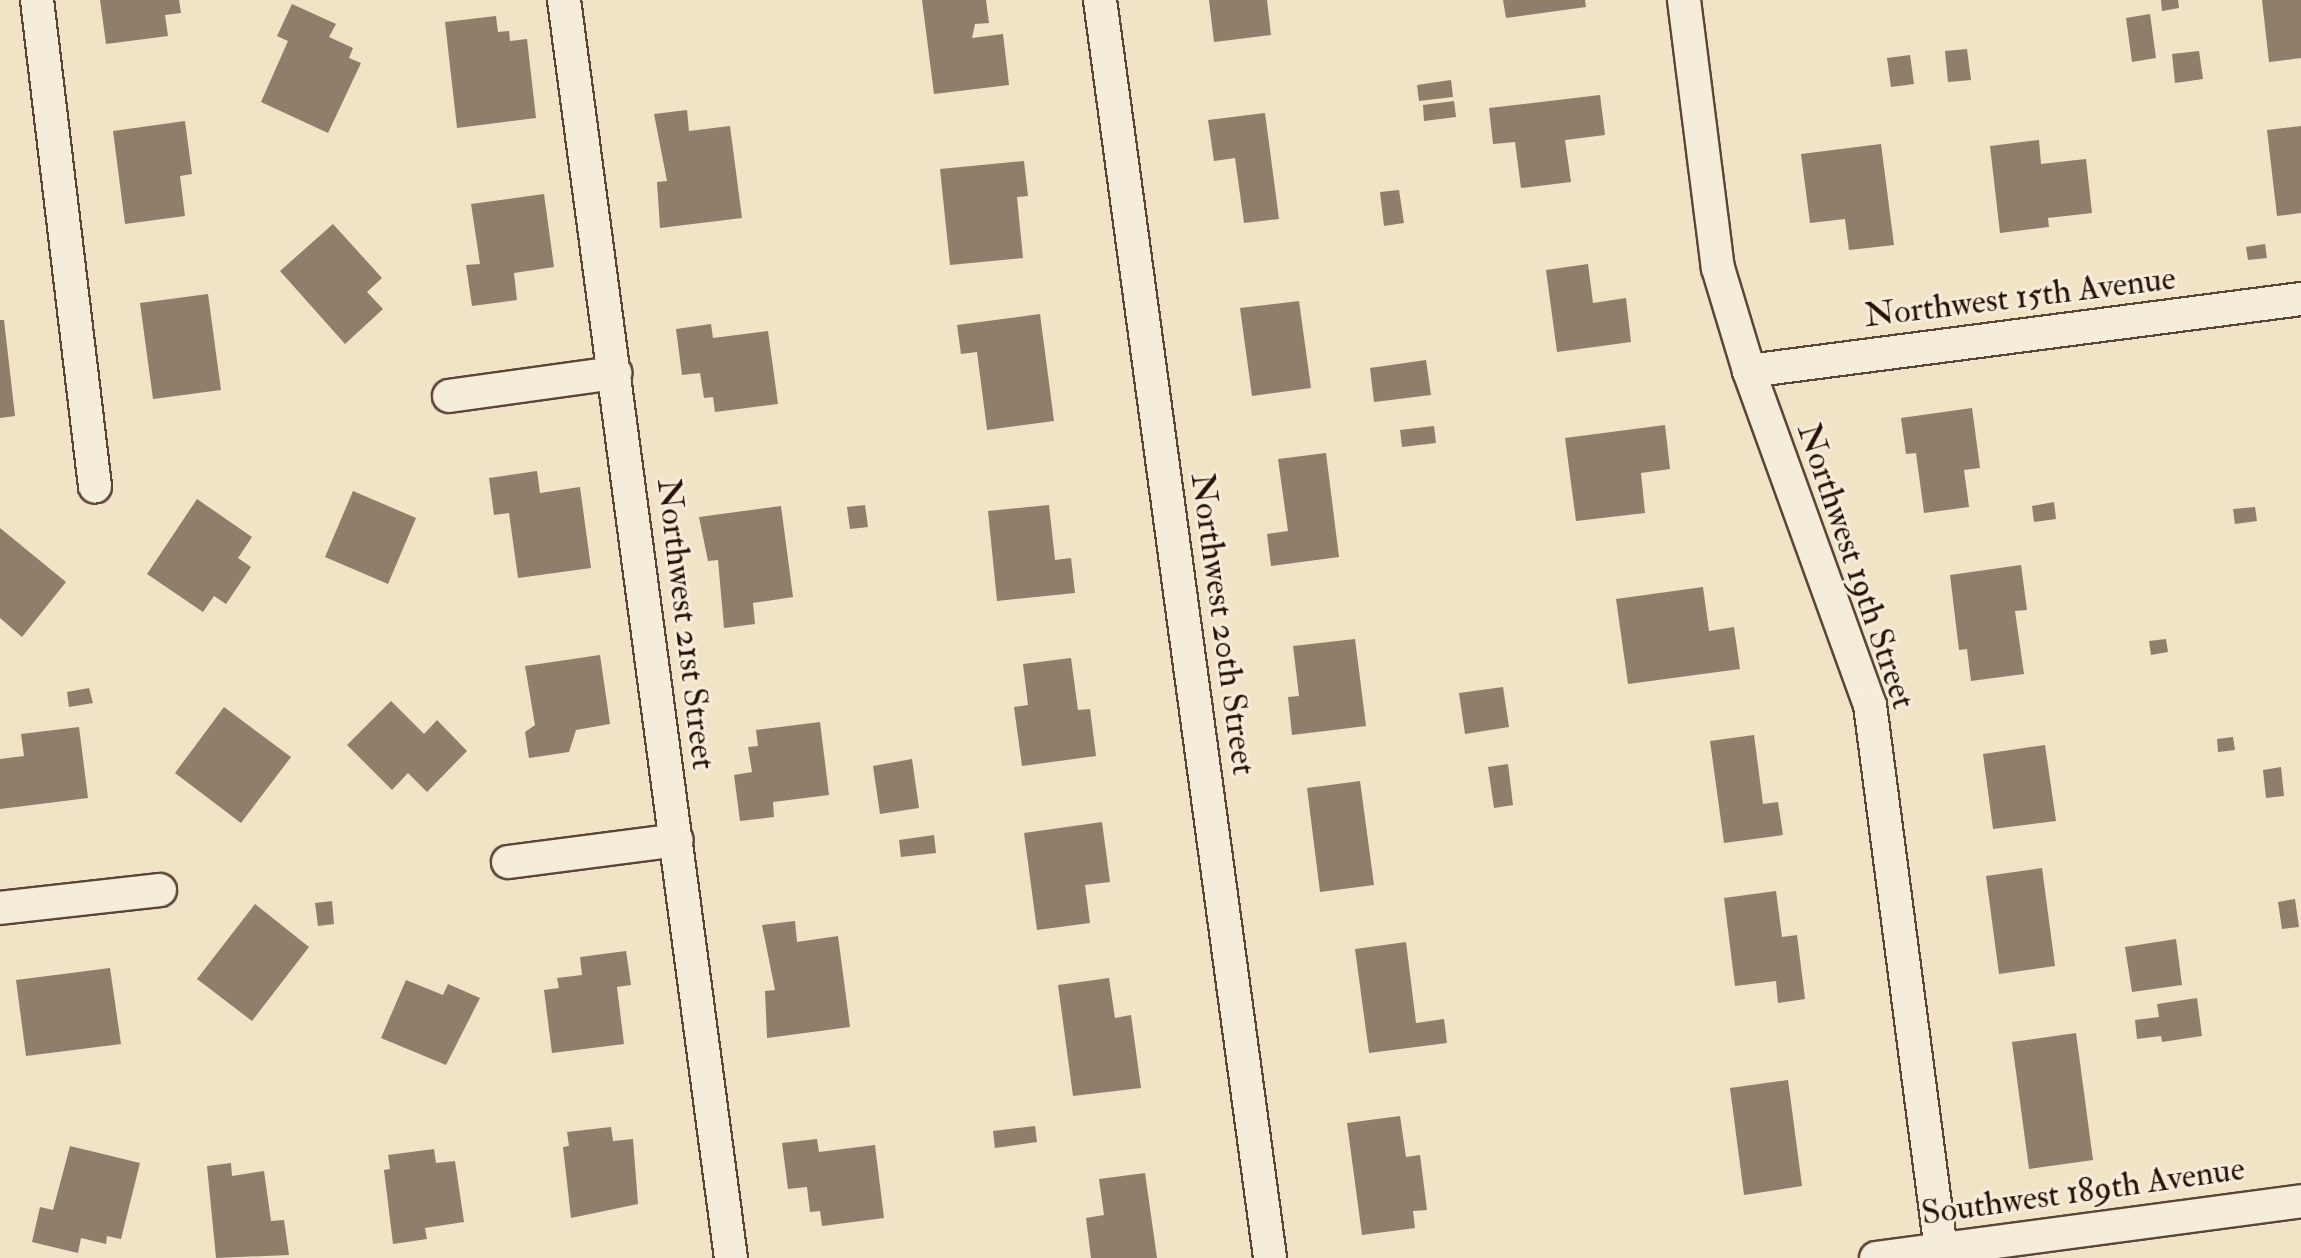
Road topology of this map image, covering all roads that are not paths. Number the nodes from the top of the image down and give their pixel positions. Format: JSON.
{"nodes":[{"id":1,"x":37,"y":0,"type":"edge"},
{"id":2,"x":564,"y":0,"type":"edge"},
{"id":3,"x":1100,"y":0,"type":"edge"},
{"id":4,"x":1684,"y":0,"type":"edge"},
{"id":5,"x":2301,"y":299,"type":"edge"},
{"id":6,"x":1749,"y":371,"type":"junction"},
{"id":7,"x":615,"y":373,"type":"junction"},
{"id":8,"x":449,"y":396,"type":"dead end"},
{"id":9,"x":95,"y":487,"type":"dead end"},
{"id":10,"x":677,"y":840,"type":"junction"},
{"id":11,"x":508,"y":862,"type":"dead end"},
{"id":12,"x":160,"y":890,"type":"dead end"},
{"id":13,"x":0,"y":908,"type":"edge"},
{"id":14,"x":2301,"y":1201,"type":"edge"},
{"id":15,"x":1941,"y":1253,"type":"edge"},
{"id":16,"x":731,"y":1258,"type":"edge"},
{"id":17,"x":1270,"y":1258,"type":"edge"},
{"id":18,"x":1876,"y":1258,"type":"edge"}],
"edges":[{"from":1,"to":9,"type":"street"},
{"from":2,"to":7,"type":"street","name":"Northwest 21st Street"},
{"from":3,"to":17,"type":"street","name":"Northwest 20th Street"},
{"from":4,"to":6,"type":"street","name":"Northwest 19th Street"},
{"from":5,"to":6,"type":"street","name":"Northwest 15th Avenue"},
{"from":6,"to":15,"type":"street","name":"Northwest 19th Street"},
{"from":7,"to":8,"type":"street"},
{"from":7,"to":10,"type":"street","name":"Northwest 21st Street"},
{"from":10,"to":11,"type":"street"},
{"from":10,"to":16,"type":"street","name":"Northwest 21st Street"},
{"from":12,"to":13,"type":"street"},
{"from":14,"to":15,"type":"street","name":"Southwest 189th Avenue"},
{"from":15,"to":18,"type":"street","name":"Southwest 189th Avenue"}]}
